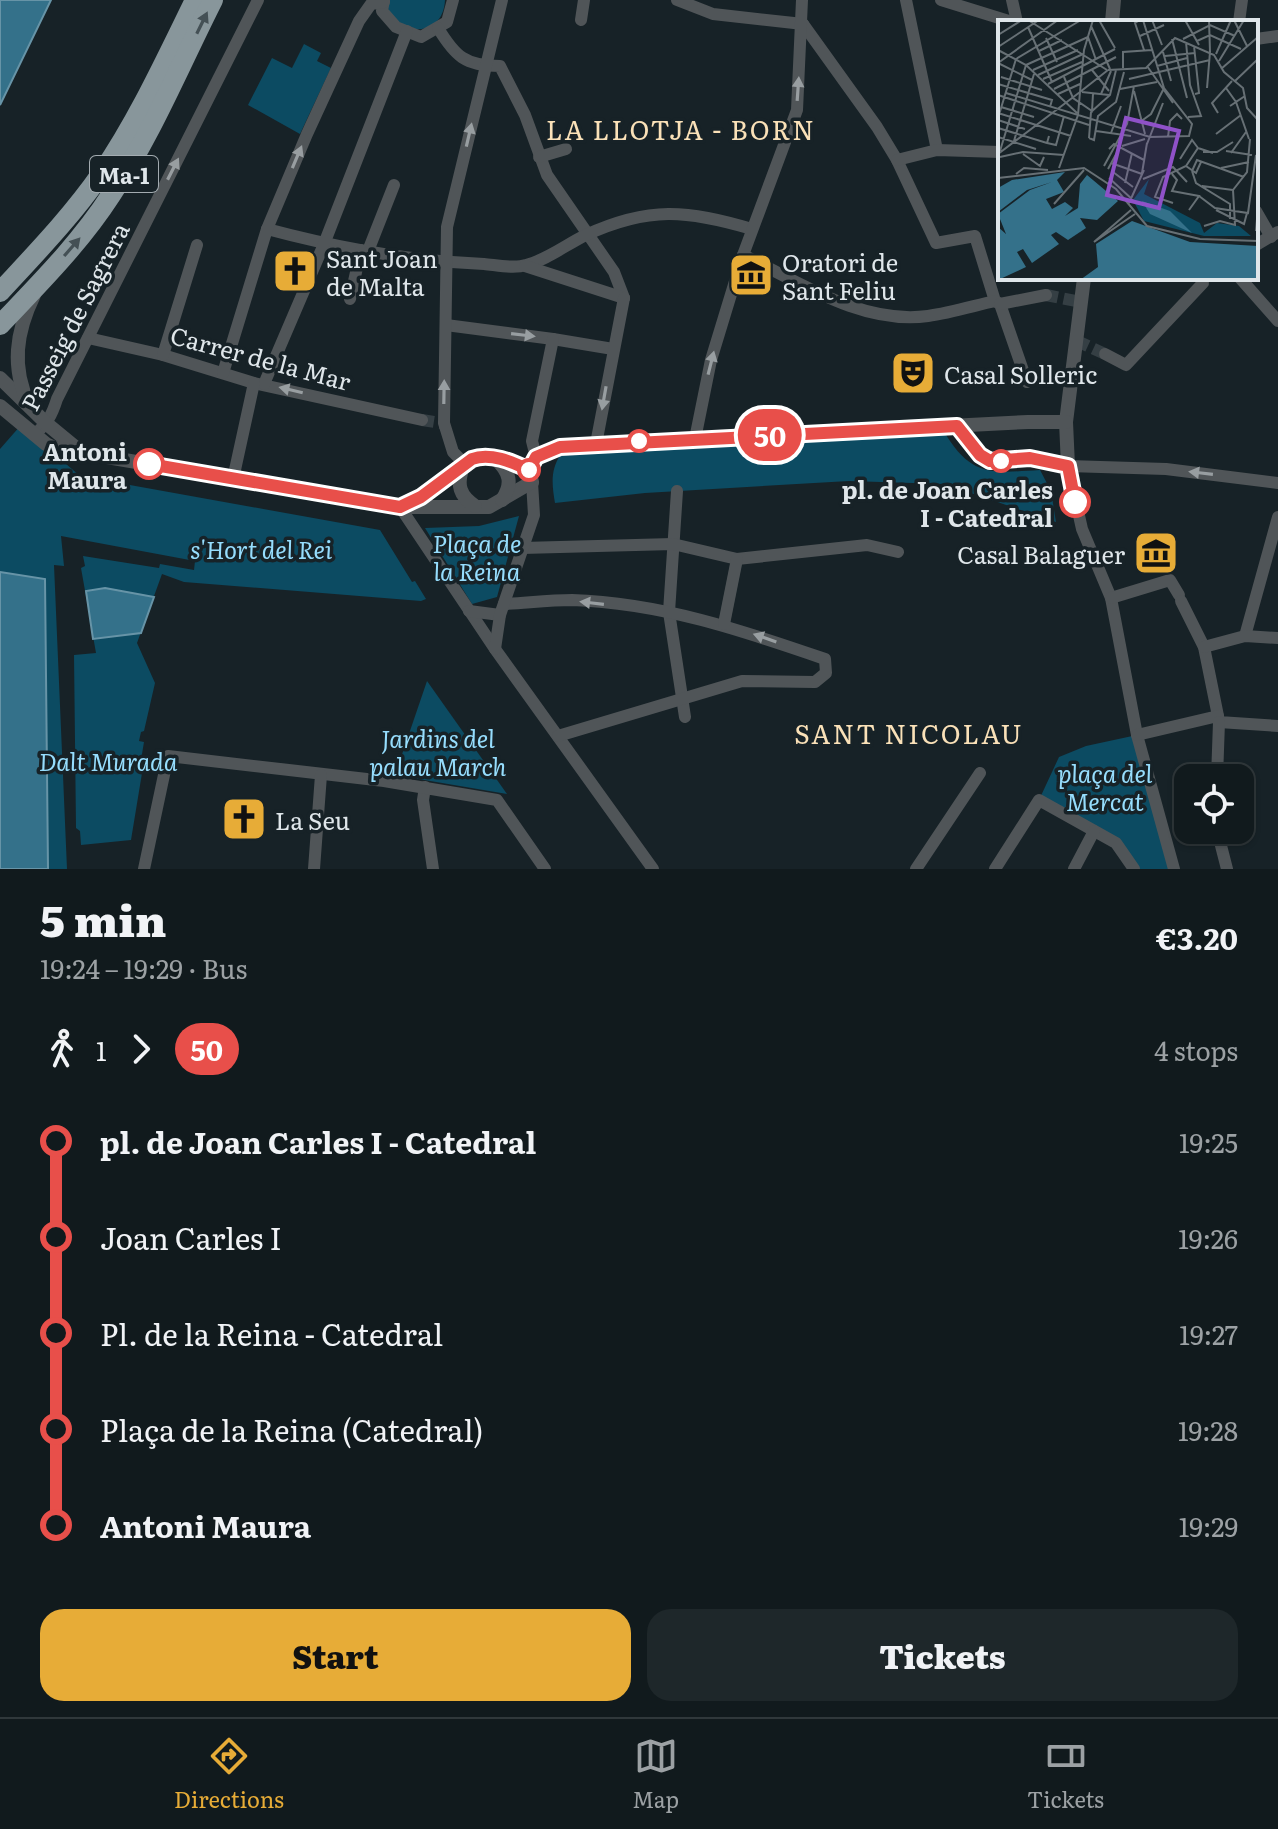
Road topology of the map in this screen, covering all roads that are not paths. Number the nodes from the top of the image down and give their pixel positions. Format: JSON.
{"nodes":[{"id":1,"x":195,"y":0,"type":"edge"},
{"id":2,"x":213,"y":0,"type":"edge"},
{"id":3,"x":258,"y":0,"type":"edge"},
{"id":4,"x":453,"y":0,"type":"edge"},
{"id":5,"x":502,"y":0,"type":"edge"},
{"id":6,"x":584,"y":0,"type":"edge"},
{"id":7,"x":677,"y":0,"type":"edge"},
{"id":8,"x":802,"y":0,"type":"edge"},
{"id":9,"x":906,"y":0,"type":"edge"},
{"id":10,"x":941,"y":0,"type":"edge"},
{"id":11,"x":1012,"y":0,"type":"edge"},
{"id":12,"x":1114,"y":0,"type":"edge"},
{"id":13,"x":1242,"y":0,"type":"edge"},
{"id":14,"x":384,"y":1,"type":"edge"},
{"id":15,"x":581,"y":20,"type":"dead end"},
{"id":16,"x":1008,"y":20,"type":"edge"},
{"id":17,"x":1015,"y":20,"type":"edge"},
{"id":18,"x":1112,"y":20,"type":"edge"},
{"id":19,"x":1239,"y":20,"type":"edge"},
{"id":20,"x":803,"y":24,"type":"junction"},
{"id":21,"x":438,"y":28,"type":"junction"},
{"id":22,"x":407,"y":31,"type":"junction"},
{"id":23,"x":1278,"y":36,"type":"edge"},
{"id":24,"x":1258,"y":39,"type":"edge"},
{"id":25,"x":485,"y":66,"type":"junction"},
{"id":26,"x":566,"y":149,"type":"dead end"},
{"id":27,"x":937,"y":150,"type":"junction"},
{"id":28,"x":998,"y":152,"type":"edge"},
{"id":29,"x":539,"y":157,"type":"junction"},
{"id":30,"x":897,"y":160,"type":"junction"},
{"id":31,"x":394,"y":185,"type":"dead end"},
{"id":32,"x":1258,"y":214,"type":"edge"},
{"id":33,"x":267,"y":229,"type":"junction"},
{"id":34,"x":752,"y":229,"type":"junction"},
{"id":35,"x":588,"y":234,"type":"junction"},
{"id":36,"x":1275,"y":235,"type":"edge"},
{"id":37,"x":324,"y":244,"type":"junction"},
{"id":38,"x":197,"y":245,"type":"dead end"},
{"id":39,"x":365,"y":251,"type":"junction"},
{"id":40,"x":743,"y":255,"type":"junction"},
{"id":41,"x":446,"y":262,"type":"junction"},
{"id":42,"x":525,"y":266,"type":"junction"},
{"id":43,"x":42,"y":280,"type":"junction"},
{"id":44,"x":1084,"y":280,"type":"edge"},
{"id":45,"x":1202,"y":280,"type":"edge"},
{"id":46,"x":1242,"y":280,"type":"edge"},
{"id":47,"x":0,"y":292,"type":"edge"},
{"id":48,"x":1046,"y":295,"type":"tunnel mouth"},
{"id":49,"x":624,"y":298,"type":"junction"},
{"id":50,"x":350,"y":299,"type":"dead end"},
{"id":51,"x":997,"y":302,"type":"junction"},
{"id":52,"x":1278,"y":321,"type":"edge"},
{"id":53,"x":0,"y":325,"type":"edge"},
{"id":54,"x":446,"y":325,"type":"junction"},
{"id":55,"x":88,"y":338,"type":"junction"},
{"id":56,"x":553,"y":339,"type":"junction"},
{"id":57,"x":613,"y":349,"type":"junction"},
{"id":58,"x":1105,"y":354,"type":"tunnel mouth"},
{"id":59,"x":163,"y":355,"type":"junction"},
{"id":60,"x":223,"y":373,"type":"junction"},
{"id":61,"x":0,"y":378,"type":"edge"},
{"id":62,"x":1027,"y":382,"type":"dead end"},
{"id":63,"x":259,"y":383,"type":"junction"},
{"id":64,"x":29,"y":405,"type":"junction"},
{"id":65,"x":0,"y":406,"type":"edge"},
{"id":66,"x":422,"y":420,"type":"tunnel mouth"},
{"id":67,"x":1066,"y":422,"type":"junction"},
{"id":68,"x":47,"y":424,"type":"junction"},
{"id":69,"x":957,"y":426,"type":"junction"},
{"id":70,"x":34,"y":435,"type":"junction"},
{"id":71,"x":695,"y":439,"type":"junction"},
{"id":72,"x":596,"y":444,"type":"junction"},
{"id":73,"x":81,"y":452,"type":"junction"},
{"id":74,"x":496,"y":459,"type":"junction"},
{"id":75,"x":464,"y":466,"type":"junction"},
{"id":76,"x":1068,"y":466,"type":"junction"},
{"id":77,"x":532,"y":470,"type":"junction"},
{"id":78,"x":233,"y":479,"type":"junction"},
{"id":79,"x":1278,"y":483,"type":"edge"},
{"id":80,"x":677,"y":491,"type":"dead end"},
{"id":81,"x":501,"y":501,"type":"junction"},
{"id":82,"x":475,"y":506,"type":"junction"},
{"id":83,"x":400,"y":507,"type":"junction"},
{"id":84,"x":1278,"y":517,"type":"edge"},
{"id":85,"x":673,"y":544,"type":"junction"},
{"id":86,"x":522,"y":548,"type":"junction"},
{"id":87,"x":898,"y":552,"type":"dead end"},
{"id":88,"x":737,"y":559,"type":"junction"},
{"id":89,"x":1111,"y":598,"type":"junction"},
{"id":90,"x":502,"y":610,"type":"junction"},
{"id":91,"x":469,"y":611,"type":"junction"},
{"id":92,"x":669,"y":612,"type":"junction"},
{"id":93,"x":724,"y":624,"type":"junction"},
{"id":94,"x":1245,"y":636,"type":"junction"},
{"id":95,"x":1278,"y":638,"type":"edge"},
{"id":96,"x":1204,"y":647,"type":"junction"},
{"id":97,"x":495,"y":649,"type":"junction"},
{"id":98,"x":682,"y":698,"type":"junction"},
{"id":99,"x":685,"y":717,"type":"dead end"},
{"id":100,"x":1219,"y":719,"type":"junction"},
{"id":101,"x":1278,"y":726,"type":"edge"},
{"id":102,"x":1137,"y":735,"type":"junction"},
{"id":103,"x":558,"y":736,"type":"junction"},
{"id":104,"x":1217,"y":764,"type":"edge"},
{"id":105,"x":980,"y":773,"type":"dead end"},
{"id":106,"x":321,"y":775,"type":"junction"},
{"id":107,"x":425,"y":787,"type":"junction"},
{"id":108,"x":1094,"y":831,"type":"junction"},
{"id":109,"x":1221,"y":844,"type":"edge"},
{"id":110,"x":144,"y":869,"type":"edge"},
{"id":111,"x":314,"y":869,"type":"edge"},
{"id":112,"x":433,"y":869,"type":"edge"},
{"id":113,"x":545,"y":869,"type":"edge"},
{"id":114,"x":653,"y":869,"type":"edge"},
{"id":115,"x":916,"y":869,"type":"edge"},
{"id":116,"x":995,"y":869,"type":"edge"},
{"id":117,"x":1074,"y":869,"type":"edge"},
{"id":118,"x":1134,"y":869,"type":"edge"},
{"id":119,"x":1174,"y":869,"type":"edge"},
{"id":120,"x":1227,"y":869,"type":"edge"}],
"edges":[{"from":1,"to":47,"type":"highway","number":"Ma-1"},
{"from":43,"to":2,"type":"highway","number":"Ma-1","one_way":true},
{"from":55,"to":3,"type":"street","name":"Passeig de Sagrera","one_way":true},
{"from":4,"to":21,"type":"street"},
{"from":5,"to":25,"type":"street"},
{"from":6,"to":15,"type":"street"},
{"from":7,"to":20,"type":"street"},
{"from":8,"to":20,"type":"street"},
{"from":9,"to":27,"type":"street"},
{"from":10,"to":16,"type":"street"},
{"from":11,"to":17,"type":"street"},
{"from":12,"to":18,"type":"street"},
{"from":13,"to":19,"type":"street"},
{"from":14,"to":22,"type":"street"},
{"from":33,"to":14,"type":"street","one_way":true},
{"from":20,"to":30,"type":"street"},
{"from":34,"to":20,"type":"street","one_way":true},
{"from":21,"to":22,"type":"street"},
{"from":21,"to":25,"type":"street"},
{"from":22,"to":37,"type":"street"},
{"from":23,"to":24,"type":"street"},
{"from":25,"to":29,"type":"street"},
{"from":41,"to":25,"type":"street","one_way":true},
{"from":26,"to":29,"type":"street"},
{"from":27,"to":28,"type":"street"},
{"from":27,"to":30,"type":"street"},
{"from":29,"to":35,"type":"street"},
{"from":30,"to":51,"type":"street"},
{"from":31,"to":39,"type":"street"},
{"from":32,"to":36,"type":"street"},
{"from":33,"to":37,"type":"street"},
{"from":33,"to":60,"type":"street"},
{"from":34,"to":35,"type":"street"},
{"from":34,"to":40,"type":"street"},
{"from":35,"to":42,"type":"street"},
{"from":35,"to":49,"type":"street"},
{"from":37,"to":39,"type":"street"},
{"from":37,"to":63,"type":"street"},
{"from":38,"to":59,"type":"street"},
{"from":39,"to":41,"type":"street"},
{"from":39,"to":50,"type":"street"},
{"from":40,"to":51,"type":"street"},
{"from":71,"to":40,"type":"street","one_way":true},
{"from":41,"to":42,"type":"street"},
{"from":41,"to":54,"type":"street"},
{"from":42,"to":49,"type":"street"},
{"from":43,"to":53,"type":"highway","number":"Ma-1"},
{"from":43,"to":64,"type":"street"},
{"from":44,"to":67,"type":"street"},
{"from":45,"to":58,"type":"street"},
{"from":46,"to":52,"type":"street"},
{"from":48,"to":51,"type":"street"},
{"from":49,"to":57,"type":"street"},
{"from":51,"to":62,"type":"street"},
{"from":54,"to":56,"type":"street","one_way":true},
{"from":75,"to":54,"type":"street","one_way":true},
{"from":55,"to":59,"type":"street","name":"Carrer de la Mar"},
{"from":55,"to":68,"type":"street","name":"Passeig de Sagrera"},
{"from":56,"to":57,"type":"street"},
{"from":56,"to":77,"type":"street"},
{"from":57,"to":72,"type":"street","one_way":true},
{"from":59,"to":60,"type":"street","name":"Carrer de la Mar"},
{"from":60,"to":63,"type":"street","name":"Carrer de la Mar"},
{"from":61,"to":64,"type":"street"},
{"from":66,"to":63,"type":"street","name":"Carrer de la Mar","one_way":true},
{"from":63,"to":78,"type":"street"},
{"from":64,"to":68,"type":"street"},
{"from":65,"to":70,"type":"street"},
{"from":67,"to":69,"type":"street"},
{"from":67,"to":76,"type":"street"},
{"from":68,"to":70,"type":"street","name":"Passeig de Sagrera"},
{"from":68,"to":73,"type":"street"},
{"from":69,"to":71,"type":"street"},
{"from":69,"to":76,"type":"street"},
{"from":70,"to":73,"type":"street"},
{"from":71,"to":72,"type":"street"},
{"from":72,"to":77,"type":"street"},
{"from":73,"to":78,"type":"street"},
{"from":74,"to":75,"type":"street"},
{"from":74,"to":77,"type":"street"},
{"from":74,"to":81,"type":"street"},
{"from":75,"to":82,"type":"street"},
{"from":75,"to":83,"type":"street"},
{"from":79,"to":76,"type":"street","one_way":true},
{"from":76,"to":89,"type":"street"},
{"from":77,"to":81,"type":"street"},
{"from":77,"to":86,"type":"street"},
{"from":78,"to":83,"type":"street"},
{"from":80,"to":85,"type":"street"},
{"from":81,"to":82,"type":"street"},
{"from":82,"to":83,"type":"street"},
{"from":83,"to":91,"type":"street"},
{"from":84,"to":94,"type":"street"},
{"from":85,"to":86,"type":"street"},
{"from":85,"to":88,"type":"street"},
{"from":85,"to":92,"type":"street"},
{"from":86,"to":90,"type":"street"},
{"from":87,"to":88,"type":"street"},
{"from":88,"to":93,"type":"street"},
{"from":89,"to":96,"type":"street"},
{"from":89,"to":102,"type":"street"},
{"from":90,"to":91,"type":"street"},
{"from":92,"to":90,"type":"street","one_way":true},
{"from":90,"to":97,"type":"street"},
{"from":91,"to":97,"type":"street"},
{"from":92,"to":93,"type":"street"},
{"from":92,"to":98,"type":"street"},
{"from":98,"to":93,"type":"street","one_way":true},
{"from":94,"to":95,"type":"street"},
{"from":94,"to":96,"type":"street"},
{"from":96,"to":100,"type":"street"},
{"from":97,"to":103,"type":"street"},
{"from":98,"to":99,"type":"street"},
{"from":98,"to":103,"type":"street"},
{"from":100,"to":101,"type":"street"},
{"from":100,"to":102,"type":"street"},
{"from":100,"to":104,"type":"street"},
{"from":102,"to":119,"type":"street"},
{"from":103,"to":114,"type":"street"},
{"from":105,"to":115,"type":"street"},
{"from":106,"to":107,"type":"street"},
{"from":106,"to":110,"type":"street"},
{"from":106,"to":111,"type":"street"},
{"from":107,"to":112,"type":"street"},
{"from":107,"to":113,"type":"street"},
{"from":108,"to":116,"type":"street"},
{"from":108,"to":117,"type":"street"},
{"from":108,"to":118,"type":"street"},
{"from":109,"to":120,"type":"street"}]}
